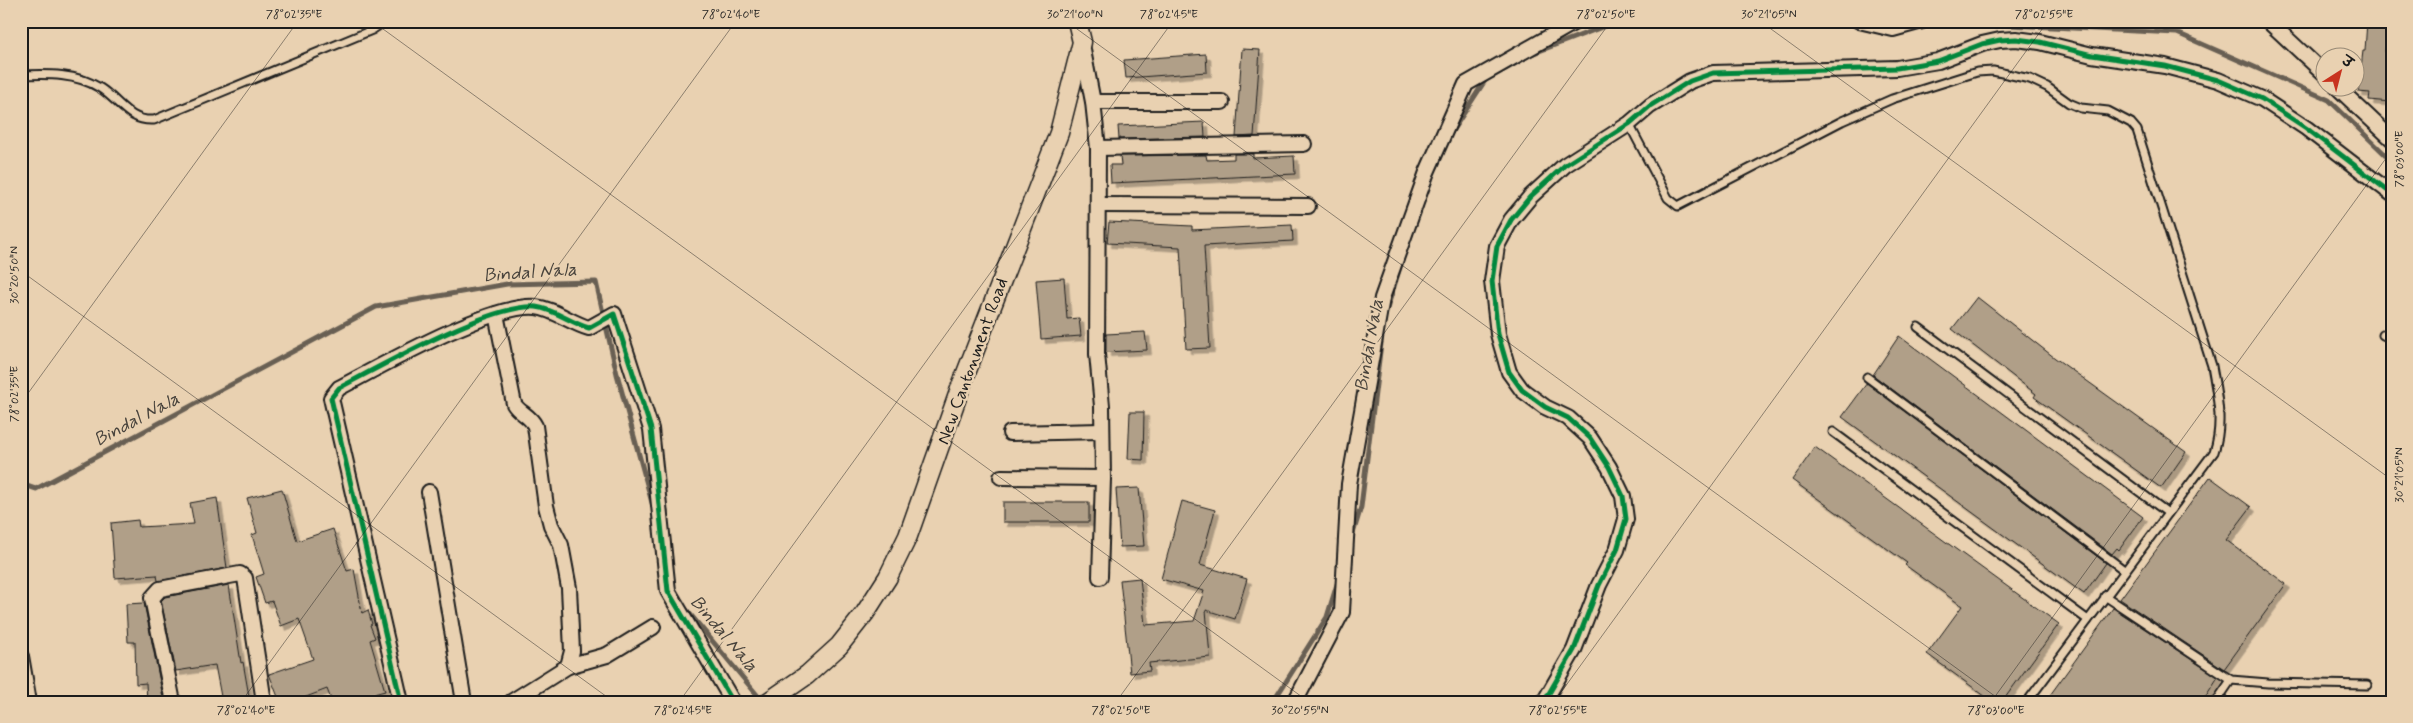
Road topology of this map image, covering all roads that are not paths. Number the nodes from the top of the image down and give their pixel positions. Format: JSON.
{"nodes":[{"id":1,"x":385,"y":21,"type":"edge"},
{"id":2,"x":1077,"y":21,"type":"edge"},
{"id":3,"x":1577,"y":21,"type":"edge"},
{"id":4,"x":1859,"y":21,"type":"edge"},
{"id":5,"x":1922,"y":21,"type":"edge"},
{"id":6,"x":2268,"y":21,"type":"edge"},
{"id":7,"x":1082,"y":42,"type":"junction"},
{"id":8,"x":2316,"y":66,"type":"edge"},
{"id":9,"x":21,"y":75,"type":"edge"},
{"id":10,"x":2349,"y":98,"type":"edge"},
{"id":11,"x":1093,"y":102,"type":"junction"},
{"id":12,"x":1222,"y":102,"type":"dead end"},
{"id":13,"x":1629,"y":124,"type":"junction"},
{"id":14,"x":2392,"y":139,"type":"edge"},
{"id":15,"x":1304,"y":144,"type":"dead end"},
{"id":16,"x":1098,"y":148,"type":"junction"},
{"id":17,"x":2392,"y":194,"type":"edge"},
{"id":18,"x":1099,"y":205,"type":"junction"},
{"id":19,"x":1308,"y":206,"type":"dead end"},
{"id":20,"x":496,"y":314,"type":"junction"},
{"id":21,"x":1918,"y":327,"type":"dead end"},
{"id":22,"x":2382,"y":335,"type":"dead end"},
{"id":23,"x":2392,"y":339,"type":"edge"},
{"id":24,"x":1867,"y":377,"type":"dead end"},
{"id":25,"x":1102,"y":431,"type":"junction"},
{"id":26,"x":1833,"y":432,"type":"dead end"},
{"id":27,"x":1010,"y":433,"type":"dead end"},
{"id":28,"x":1001,"y":477,"type":"dead end"},
{"id":29,"x":1103,"y":478,"type":"junction"},
{"id":30,"x":429,"y":492,"type":"dead end"},
{"id":31,"x":2168,"y":513,"type":"junction"},
{"id":32,"x":2124,"y":570,"type":"junction"},
{"id":33,"x":1100,"y":577,"type":"dead end"},
{"id":34,"x":2105,"y":596,"type":"junction"},
{"id":35,"x":2088,"y":620,"type":"junction"},
{"id":36,"x":653,"y":627,"type":"dead end"},
{"id":37,"x":21,"y":656,"type":"edge"},
{"id":38,"x":568,"y":666,"type":"junction"},
{"id":39,"x":2232,"y":680,"type":"junction"},
{"id":40,"x":2367,"y":685,"type":"dead end"},
{"id":41,"x":29,"y":702,"type":"edge"},
{"id":42,"x":172,"y":702,"type":"edge"},
{"id":43,"x":264,"y":702,"type":"edge"},
{"id":44,"x":401,"y":702,"type":"edge"},
{"id":45,"x":464,"y":702,"type":"edge"},
{"id":46,"x":511,"y":702,"type":"edge"},
{"id":47,"x":733,"y":702,"type":"edge"},
{"id":48,"x":768,"y":702,"type":"edge"},
{"id":49,"x":1295,"y":702,"type":"edge"},
{"id":50,"x":1544,"y":702,"type":"edge"},
{"id":51,"x":2027,"y":702,"type":"edge"},
{"id":52,"x":2216,"y":702,"type":"edge"}],
"edges":[{"from":1,"to":9,"type":"lane"},
{"from":2,"to":7,"type":"street","name":"New Cantonment Road"},
{"from":3,"to":49,"type":"street"},
{"from":4,"to":5,"type":"street"},
{"from":6,"to":8,"type":"street"},
{"from":7,"to":11,"type":"street"},
{"from":7,"to":48,"type":"street","name":"New Cantonment Road"},
{"from":10,"to":14,"type":"street"},
{"from":11,"to":12,"type":"street"},
{"from":11,"to":16,"type":"street"},
{"from":13,"to":17,"type":"street"},
{"from":13,"to":31,"type":"lane"},
{"from":13,"to":50,"type":"street"},
{"from":15,"to":16,"type":"street"},
{"from":16,"to":18,"type":"street"},
{"from":18,"to":19,"type":"street"},
{"from":18,"to":25,"type":"street"},
{"from":20,"to":38,"type":"street"},
{"from":20,"to":44,"type":"street"},
{"from":20,"to":47,"type":"street"},
{"from":21,"to":31,"type":"lane"},
{"from":22,"to":23,"type":"lane"},
{"from":24,"to":32,"type":"lane"},
{"from":25,"to":27,"type":"street"},
{"from":25,"to":29,"type":"street"},
{"from":26,"to":35,"type":"lane"},
{"from":28,"to":29,"type":"street"},
{"from":29,"to":33,"type":"street"},
{"from":30,"to":45,"type":"street"},
{"from":31,"to":32,"type":"lane"},
{"from":32,"to":34,"type":"lane"},
{"from":34,"to":35,"type":"lane"},
{"from":34,"to":39,"type":"lane"},
{"from":35,"to":51,"type":"lane"},
{"from":36,"to":38,"type":"street"},
{"from":37,"to":41,"type":"street"},
{"from":38,"to":46,"type":"street"},
{"from":39,"to":40,"type":"lane"},
{"from":39,"to":52,"type":"lane"},
{"from":42,"to":43,"type":"street"}]}
